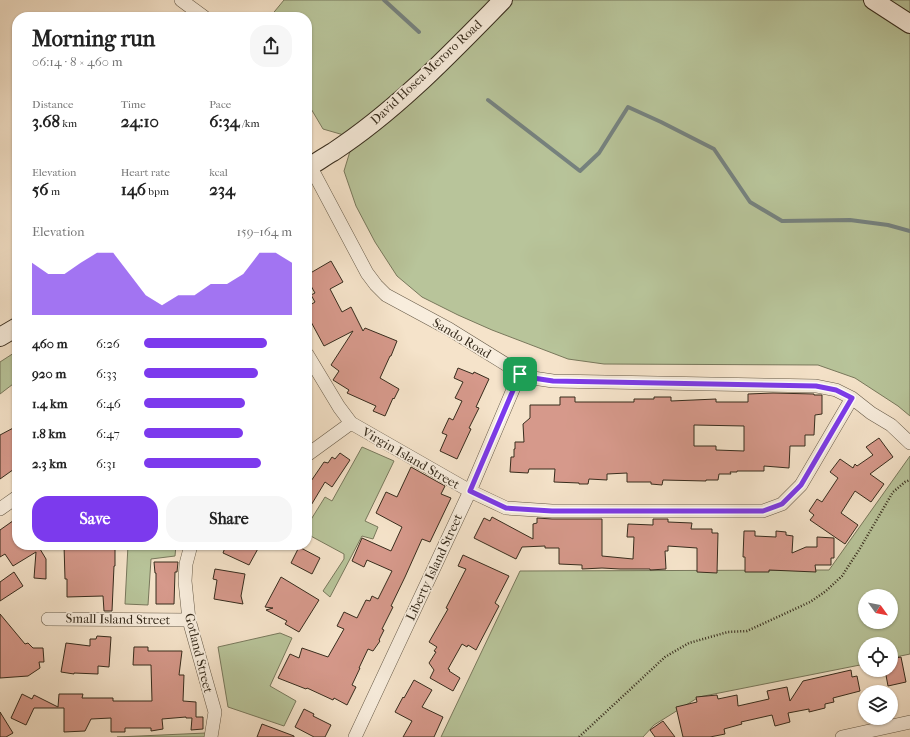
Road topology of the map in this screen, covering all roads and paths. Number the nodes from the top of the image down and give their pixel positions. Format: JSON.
{"nodes":[{"id":1,"x":181,"y":0,"type":"edge"},
{"id":2,"x":503,"y":0,"type":"edge"},
{"id":3,"x":873,"y":0,"type":"edge"},
{"id":4,"x":197,"y":12,"type":"edge"},
{"id":5,"x":910,"y":24,"type":"edge"},
{"id":6,"x":312,"y":163,"type":"edge"},
{"id":7,"x":312,"y":172,"type":"edge"},
{"id":8,"x":12,"y":330,"type":"edge"},
{"id":9,"x":0,"y":337,"type":"edge"},
{"id":10,"x":312,"y":362,"type":"edge"},
{"id":11,"x":520,"y":374,"type":"junction"},
{"id":12,"x":852,"y":398,"type":"junction"},
{"id":13,"x":351,"y":423,"type":"junction"},
{"id":14,"x":910,"y":443,"type":"edge"},
{"id":15,"x":312,"y":451,"type":"edge"},
{"id":16,"x":910,"y":480,"type":"edge"},
{"id":17,"x":470,"y":491,"type":"junction"},
{"id":18,"x":12,"y":501,"type":"edge"},
{"id":19,"x":0,"y":508,"type":"edge"},
{"id":20,"x":190,"y":550,"type":"edge"},
{"id":21,"x":48,"y":619,"type":"dead end"},
{"id":22,"x":189,"y":620,"type":"junction"},
{"id":23,"x":910,"y":722,"type":"edge"},
{"id":24,"x":211,"y":737,"type":"edge"},
{"id":25,"x":355,"y":737,"type":"edge"},
{"id":26,"x":579,"y":737,"type":"edge"},
{"id":27,"x":842,"y":737,"type":"edge"}],
"edges":[{"from":1,"to":4,"type":"street"},
{"from":2,"to":6,"type":"main road","name":"David Hosea Meroro Road"},
{"from":3,"to":5,"type":"main road"},
{"from":7,"to":11,"type":"street","name":"Sando Road"},
{"from":8,"to":9,"type":"main road"},
{"from":10,"to":13,"type":"street","name":"Virgin Island Street"},
{"from":11,"to":12,"type":"street","name":"Sando Road"},
{"from":11,"to":17,"type":"street","name":"Liberty Island Street"},
{"from":12,"to":14,"type":"street","name":"Sando Road"},
{"from":12,"to":17,"type":"street","name":"Virgin Island Street"},
{"from":13,"to":15,"type":"street"},
{"from":13,"to":17,"type":"street","name":"Virgin Island Street"},
{"from":16,"to":26,"type":"path"},
{"from":17,"to":25,"type":"street","name":"Liberty Island Street"},
{"from":18,"to":19,"type":"street"},
{"from":20,"to":22,"type":"street","name":"Gotland Street"},
{"from":21,"to":22,"type":"street","name":"Small Island Street"},
{"from":22,"to":24,"type":"street","name":"Gotland Street"},
{"from":23,"to":27,"type":"street"}]}
